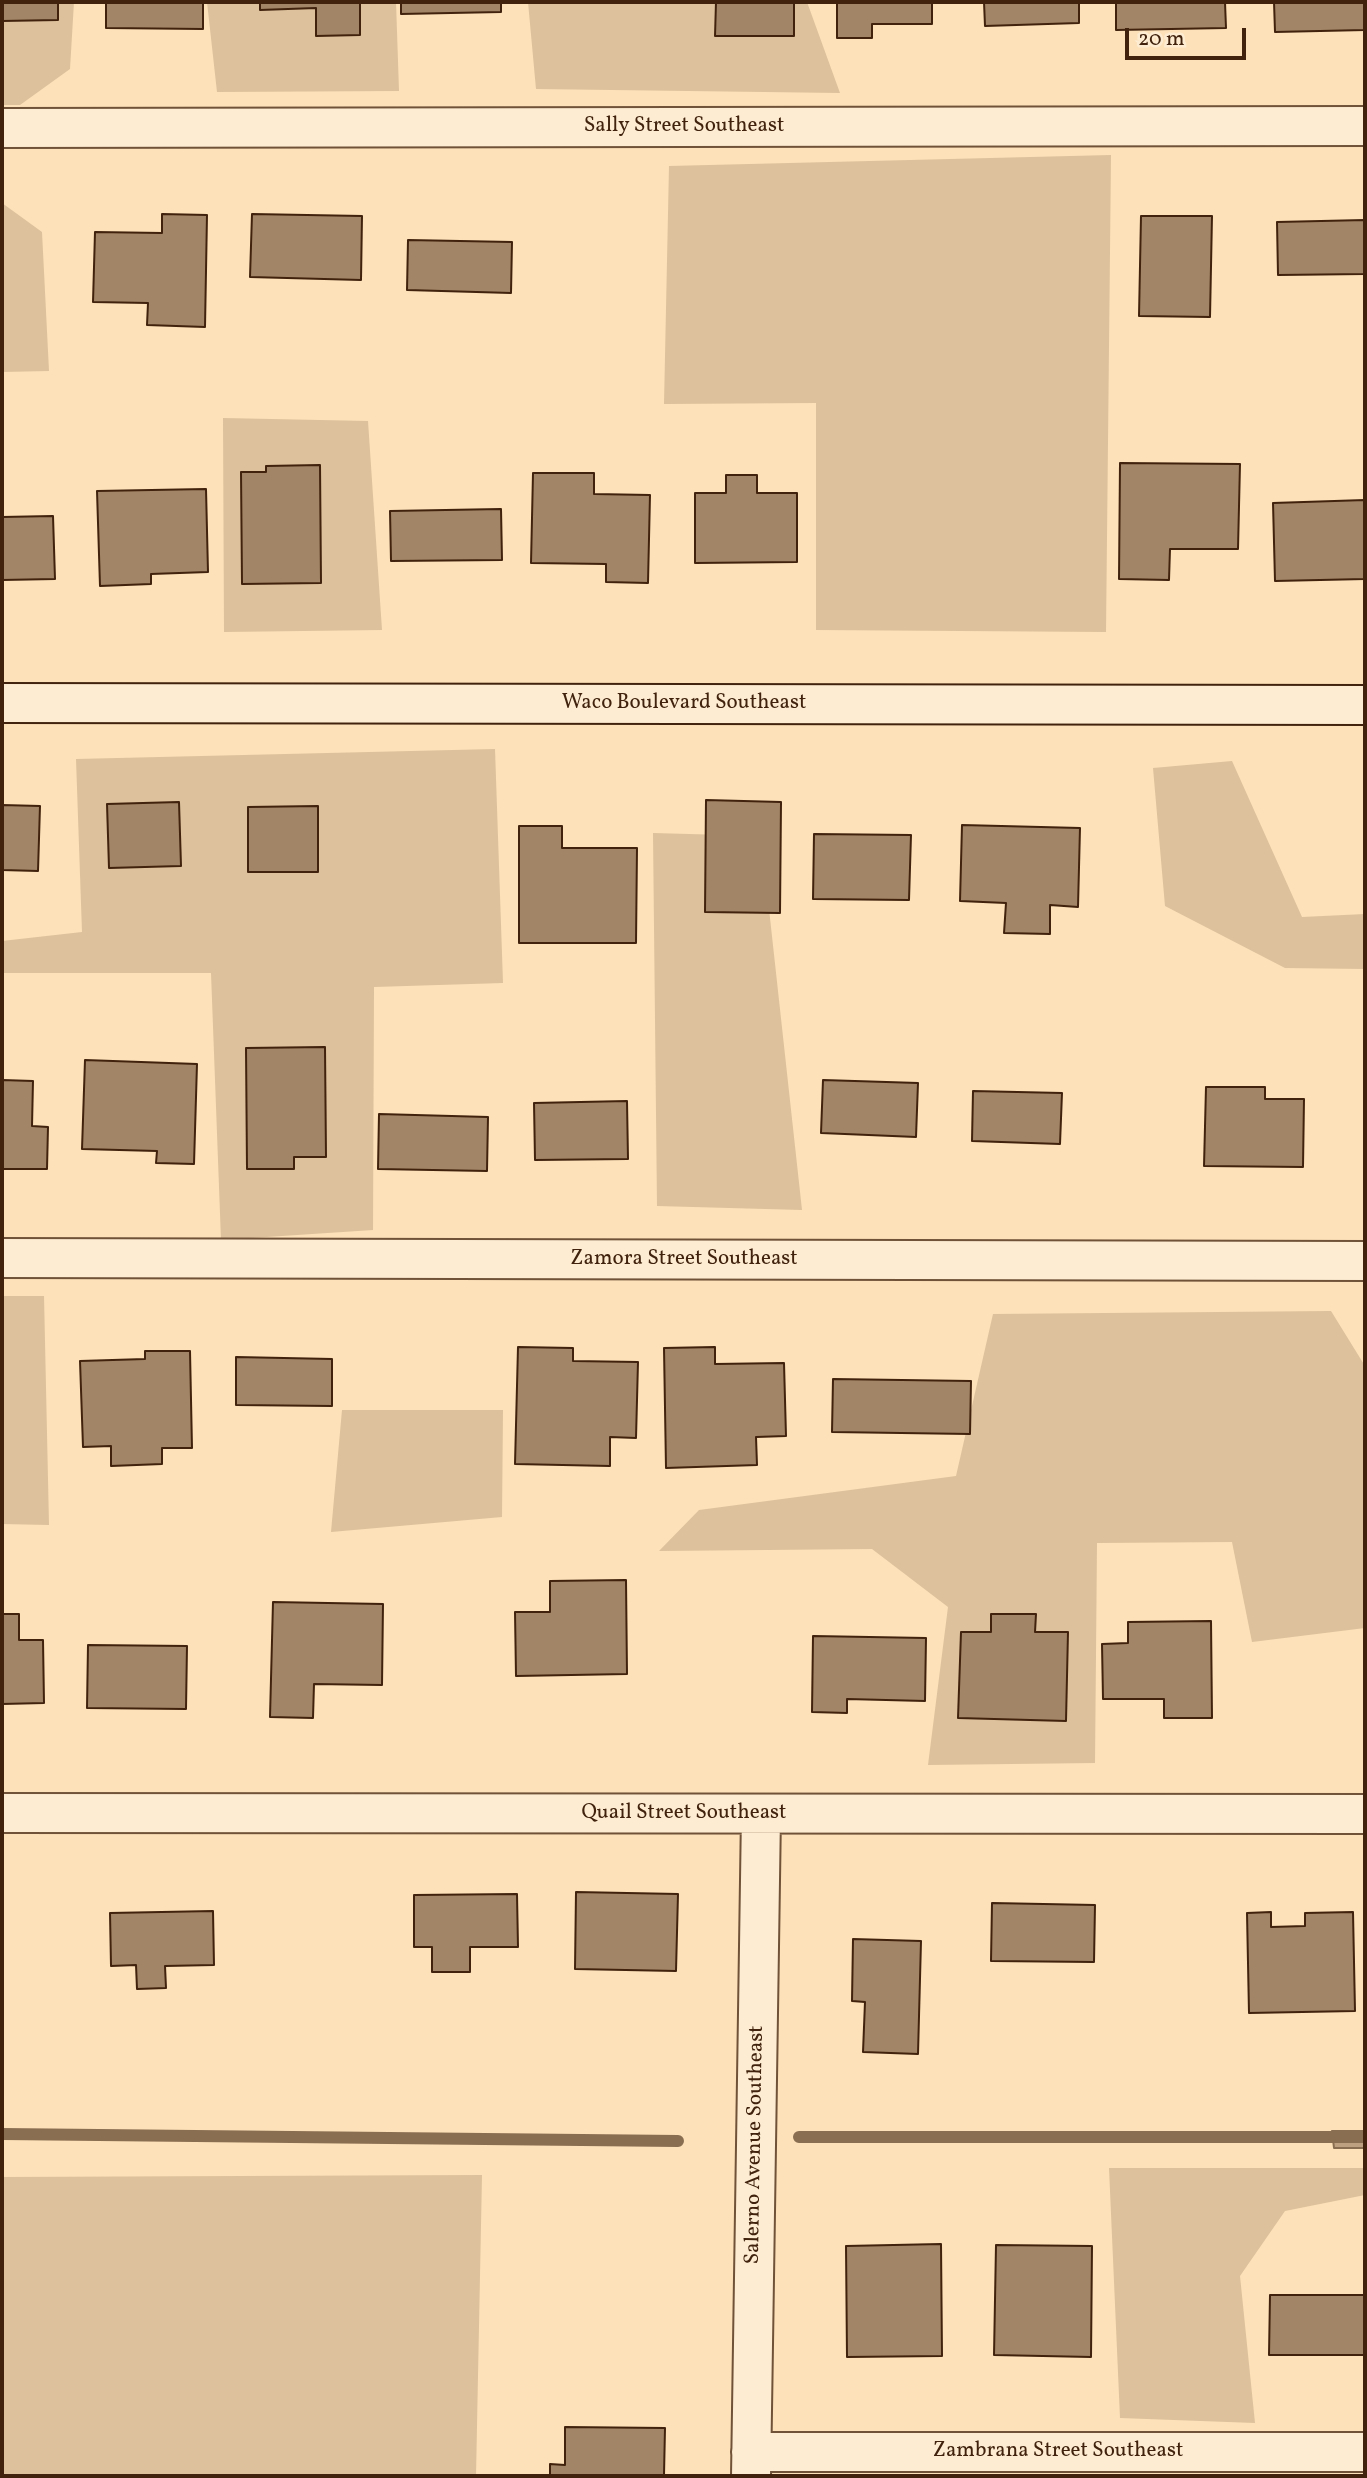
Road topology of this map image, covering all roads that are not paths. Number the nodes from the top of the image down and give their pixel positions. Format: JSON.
{"nodes":[{"id":1,"x":1365,"y":127,"type":"edge"},
{"id":2,"x":2,"y":128,"type":"edge"},
{"id":3,"x":2,"y":703,"type":"edge"},
{"id":4,"x":1365,"y":705,"type":"edge"},
{"id":5,"x":2,"y":1258,"type":"edge"},
{"id":6,"x":1365,"y":1261,"type":"edge"},
{"id":7,"x":2,"y":1813,"type":"edge"},
{"id":8,"x":761,"y":1814,"type":"junction"},
{"id":9,"x":1365,"y":1814,"type":"edge"},
{"id":10,"x":1365,"y":2452,"type":"edge"},
{"id":11,"x":751,"y":2464,"type":"edge"}],
"edges":[{"from":1,"to":2,"type":"street","name":"Sally Street Southeast"},
{"from":3,"to":4,"type":"street","name":"Waco Boulevard Southeast"},
{"from":5,"to":6,"type":"street","name":"Zamora Street Southeast"},
{"from":7,"to":8,"type":"street","name":"Quail Street Southeast"},
{"from":8,"to":9,"type":"street","name":"Quail Street Southeast"},
{"from":8,"to":11,"type":"street","name":"Salerno Avenue Southeast"},
{"from":10,"to":11,"type":"street","name":"Zambrana Street Southeast"}]}
